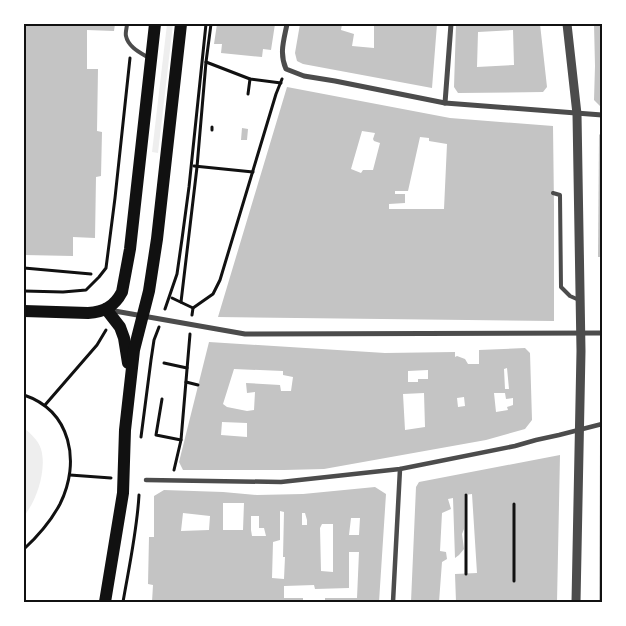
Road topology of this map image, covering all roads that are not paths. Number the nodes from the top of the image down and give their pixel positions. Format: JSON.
{"nodes":[{"id":1,"x":127,"y":24,"type":"edge"},
{"id":2,"x":155,"y":24,"type":"edge"},
{"id":3,"x":181,"y":24,"type":"edge"},
{"id":4,"x":287,"y":24,"type":"edge"},
{"id":5,"x":451,"y":24,"type":"edge"},
{"id":6,"x":567,"y":24,"type":"edge"},
{"id":7,"x":151,"y":59,"type":"junction"},
{"id":8,"x":445,"y":103,"type":"junction"},
{"id":9,"x":577,"y":114,"type":"junction"},
{"id":10,"x":602,"y":115,"type":"edge"},
{"id":11,"x":553,"y":193,"type":"dead end"},
{"id":12,"x":579,"y":300,"type":"junction"},
{"id":13,"x":106,"y":309,"type":"junction"},
{"id":14,"x":24,"y":311,"type":"edge"},
{"id":15,"x":142,"y":316,"type":"junction"},
{"id":16,"x":602,"y":333,"type":"edge"},
{"id":17,"x":580,"y":334,"type":"junction"},
{"id":18,"x":131,"y":378,"type":"junction"},
{"id":19,"x":602,"y":424,"type":"edge"},
{"id":20,"x":579,"y":431,"type":"junction"},
{"id":21,"x":400,"y":470,"type":"junction"},
{"id":22,"x":146,"y":480,"type":"dead end"},
{"id":23,"x":105,"y":602,"type":"edge"},
{"id":24,"x":393,"y":602,"type":"edge"},
{"id":25,"x":576,"y":602,"type":"edge"}],
"edges":[{"from":1,"to":7,"type":"lane"},
{"from":2,"to":7,"type":"main road"},
{"from":3,"to":15,"type":"main road"},
{"from":4,"to":8,"type":"street"},
{"from":5,"to":8,"type":"street"},
{"from":6,"to":9,"type":"street"},
{"from":7,"to":13,"type":"main road"},
{"from":8,"to":9,"type":"street"},
{"from":9,"to":10,"type":"street"},
{"from":9,"to":12,"type":"street"},
{"from":11,"to":12,"type":"lane"},
{"from":12,"to":17,"type":"street"},
{"from":13,"to":14,"type":"main road"},
{"from":13,"to":15,"type":"street"},
{"from":13,"to":18,"type":"main road"},
{"from":15,"to":17,"type":"street"},
{"from":15,"to":18,"type":"main road"},
{"from":16,"to":17,"type":"street"},
{"from":17,"to":20,"type":"street"},
{"from":18,"to":23,"type":"main road"},
{"from":19,"to":20,"type":"street"},
{"from":20,"to":21,"type":"street"},
{"from":20,"to":25,"type":"street"},
{"from":21,"to":22,"type":"street"},
{"from":21,"to":24,"type":"street"}]}
